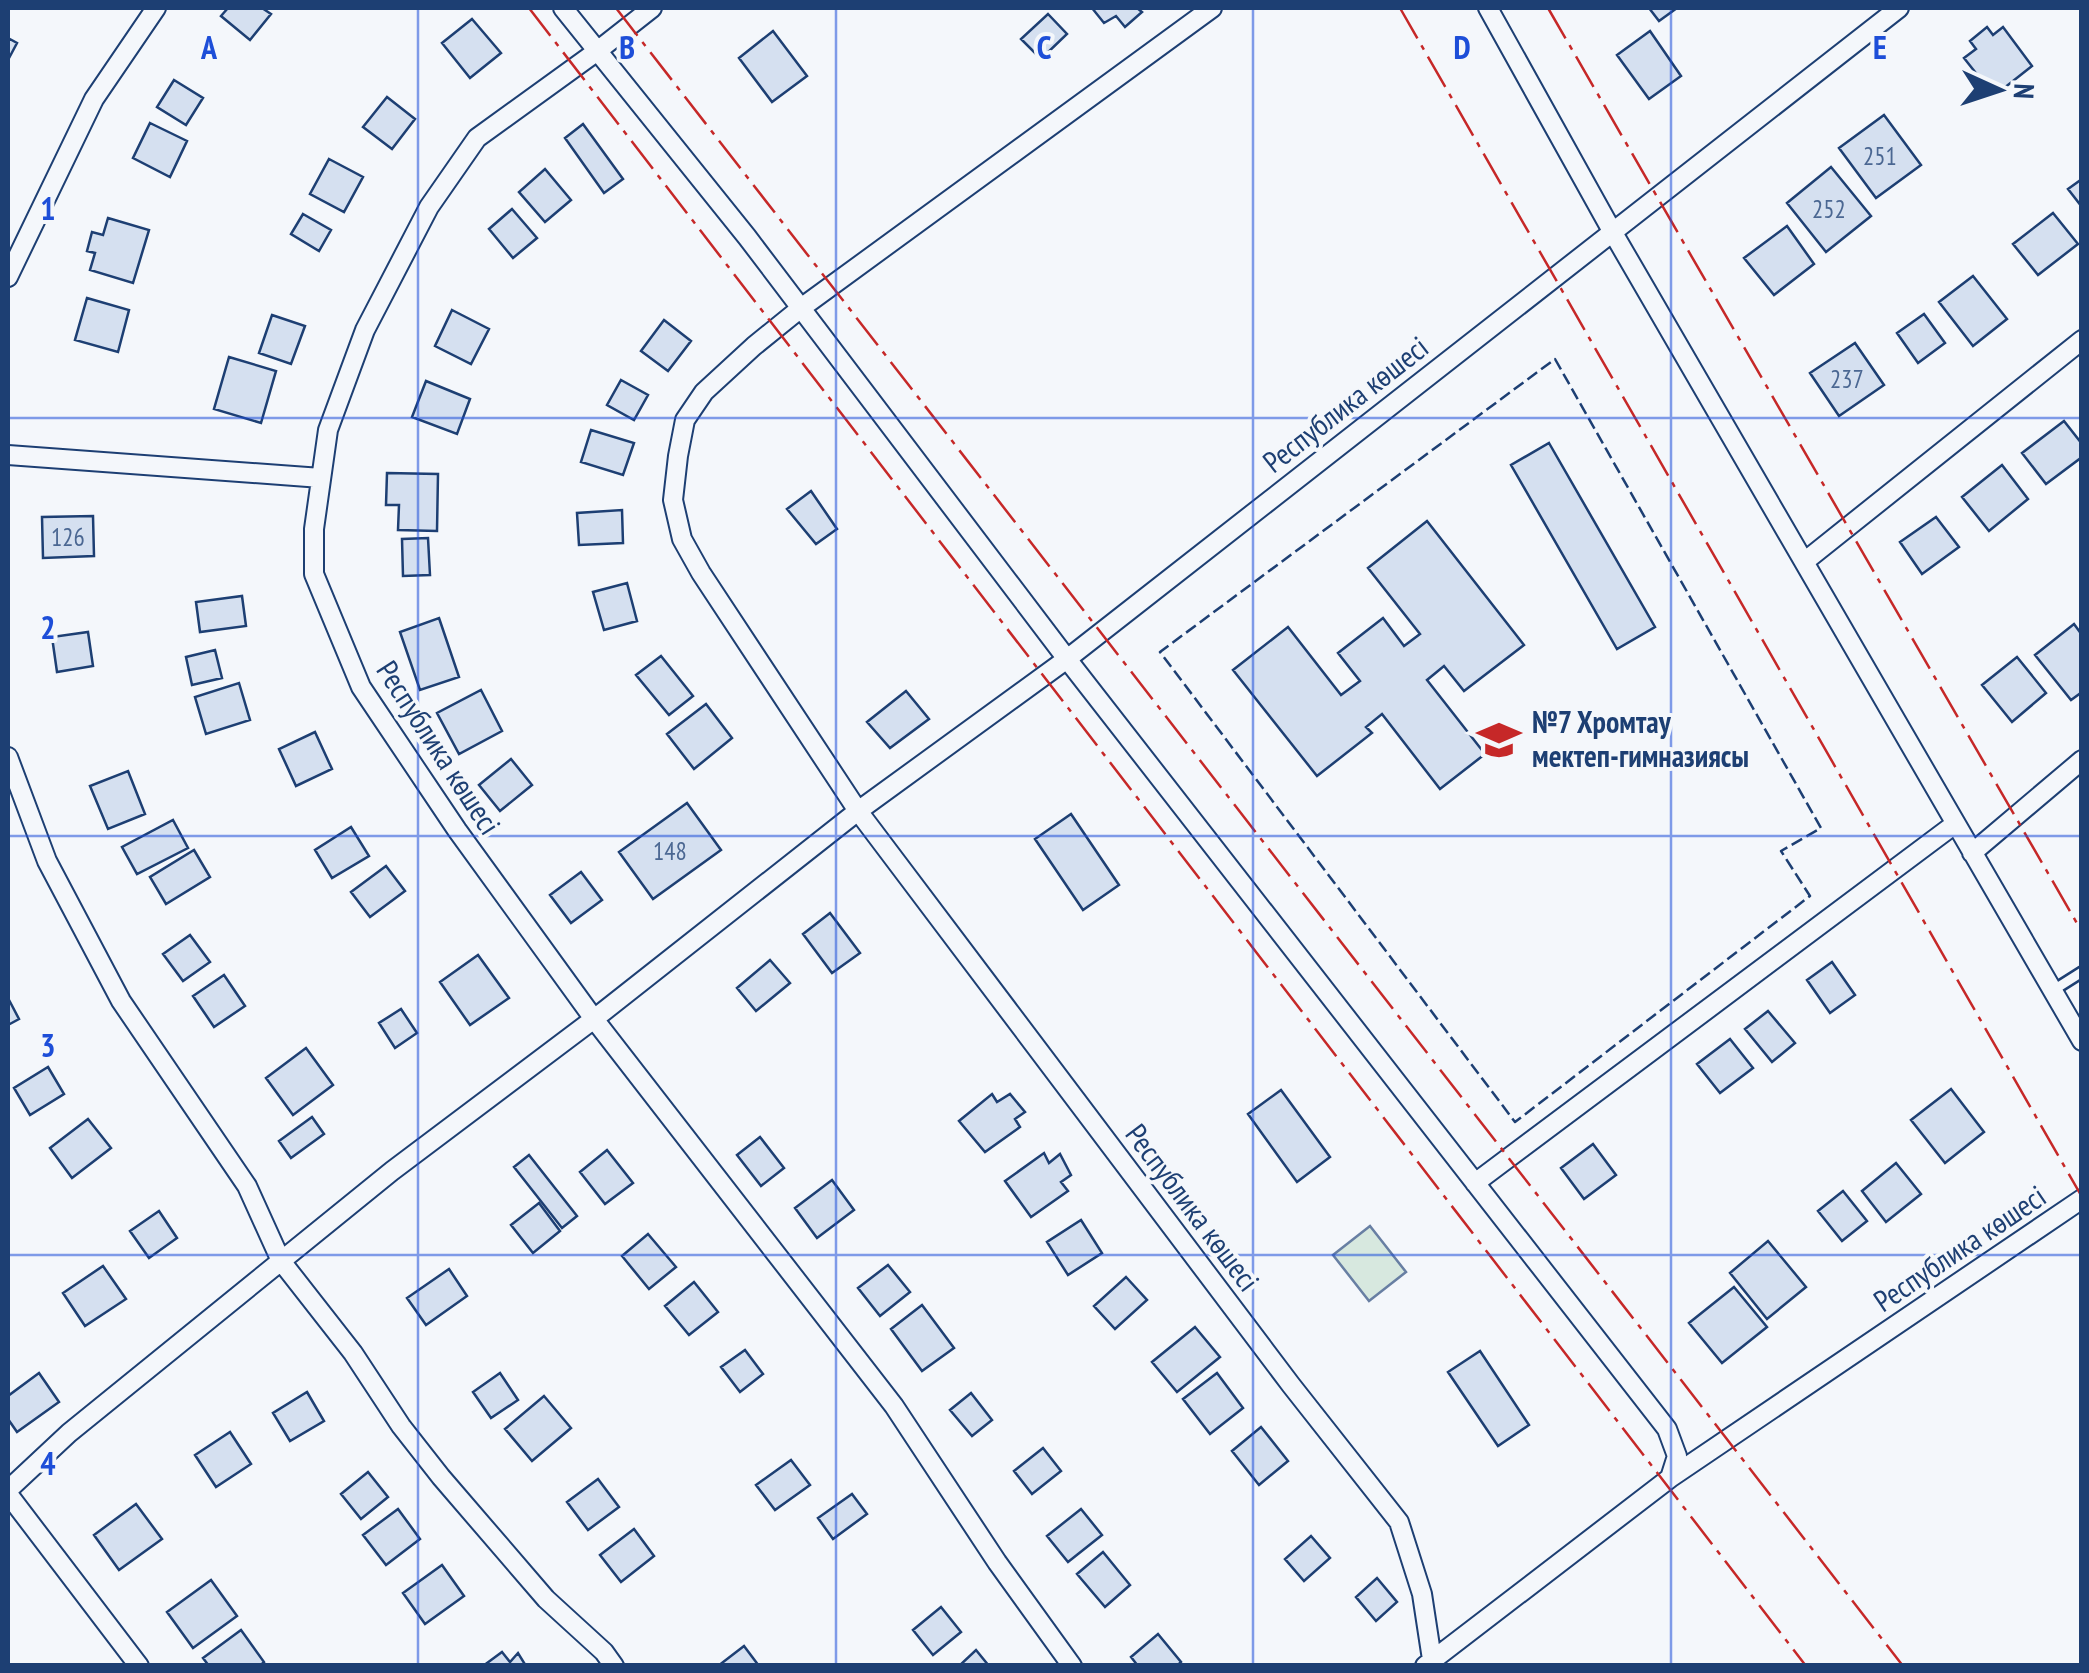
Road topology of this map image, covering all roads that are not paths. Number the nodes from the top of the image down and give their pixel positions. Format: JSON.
{"nodes":[{"id":1,"x":156,"y":8,"type":"edge"},
{"id":2,"x":563,"y":8,"type":"edge"},
{"id":3,"x":652,"y":8,"type":"edge"},
{"id":4,"x":1212,"y":8,"type":"edge"},
{"id":5,"x":1488,"y":8,"type":"edge"},
{"id":6,"x":1899,"y":8,"type":"edge"},
{"id":7,"x":596,"y":52,"type":"junction"},
{"id":8,"x":1612,"y":231,"type":"junction"},
{"id":9,"x":8,"y":277,"type":"edge"},
{"id":10,"x":801,"y":308,"type":"junction"},
{"id":11,"x":2082,"y":340,"type":"edge"},
{"id":12,"x":8,"y":455,"type":"edge"},
{"id":13,"x":321,"y":478,"type":"junction"},
{"id":14,"x":1804,"y":562,"type":"junction"},
{"id":15,"x":1068,"y":659,"type":"junction"},
{"id":16,"x":8,"y":758,"type":"edge"},
{"id":17,"x":2082,"y":760,"type":"edge"},
{"id":18,"x":858,"y":811,"type":"junction"},
{"id":19,"x":1955,"y":824,"type":"junction"},
{"id":20,"x":1972,"y":853,"type":"junction"},
{"id":21,"x":2082,"y":972,"type":"edge"},
{"id":22,"x":2052,"y":991,"type":"junction"},
{"id":23,"x":594,"y":1019,"type":"junction"},
{"id":24,"x":2082,"y":1040,"type":"edge"},
{"id":25,"x":1476,"y":1184,"type":"junction"},
{"id":26,"x":2082,"y":1200,"type":"edge"},
{"id":27,"x":281,"y":1261,"type":"junction"},
{"id":28,"x":1670,"y":1478,"type":"junction"},
{"id":29,"x":8,"y":1492,"type":"edge"},
{"id":30,"x":1430,"y":1664,"type":"edge"},
{"id":31,"x":139,"y":1666,"type":"edge"},
{"id":32,"x":614,"y":1666,"type":"edge"},
{"id":33,"x":1072,"y":1666,"type":"edge"}],
"edges":[{"from":1,"to":9,"type":"street"},
{"from":2,"to":7,"type":"street"},
{"from":3,"to":7,"type":"street","name":"Республика көшесі"},
{"from":4,"to":10,"type":"street","name":"Республика көшесі"},
{"from":5,"to":8,"type":"street"},
{"from":6,"to":8,"type":"street","name":"Республика көшесі"},
{"from":7,"to":10,"type":"street"},
{"from":7,"to":13,"type":"street","name":"Республика көшесі"},
{"from":8,"to":14,"type":"street"},
{"from":8,"to":15,"type":"street","name":"Республика көшесі"},
{"from":10,"to":15,"type":"street"},
{"from":10,"to":18,"type":"street","name":"Республика көшесі"},
{"from":11,"to":14,"type":"street"},
{"from":12,"to":13,"type":"street"},
{"from":13,"to":23,"type":"street","name":"Республика көшесі"},
{"from":14,"to":19,"type":"street"},
{"from":15,"to":18,"type":"street","name":"Республика көшесі"},
{"from":15,"to":25,"type":"street"},
{"from":16,"to":27,"type":"street"},
{"from":17,"to":20,"type":"street"},
{"from":18,"to":23,"type":"street","name":"Республика көшесі"},
{"from":18,"to":30,"type":"street","name":"Республика көшесі"},
{"from":19,"to":20,"type":"street"},
{"from":19,"to":25,"type":"street"},
{"from":20,"to":22,"type":"street"},
{"from":21,"to":22,"type":"lane"},
{"from":22,"to":24,"type":"street"},
{"from":23,"to":27,"type":"street","name":"Республика көшесі"},
{"from":23,"to":33,"type":"street","name":"Республика көшесі"},
{"from":25,"to":28,"type":"street"},
{"from":26,"to":28,"type":"street","name":"Республика көшесі"},
{"from":27,"to":29,"type":"street","name":"Республика көшесі"},
{"from":27,"to":32,"type":"street"},
{"from":28,"to":30,"type":"street","name":"Республика көшесі"},
{"from":29,"to":31,"type":"street","name":"Республика көшесі"}]}
